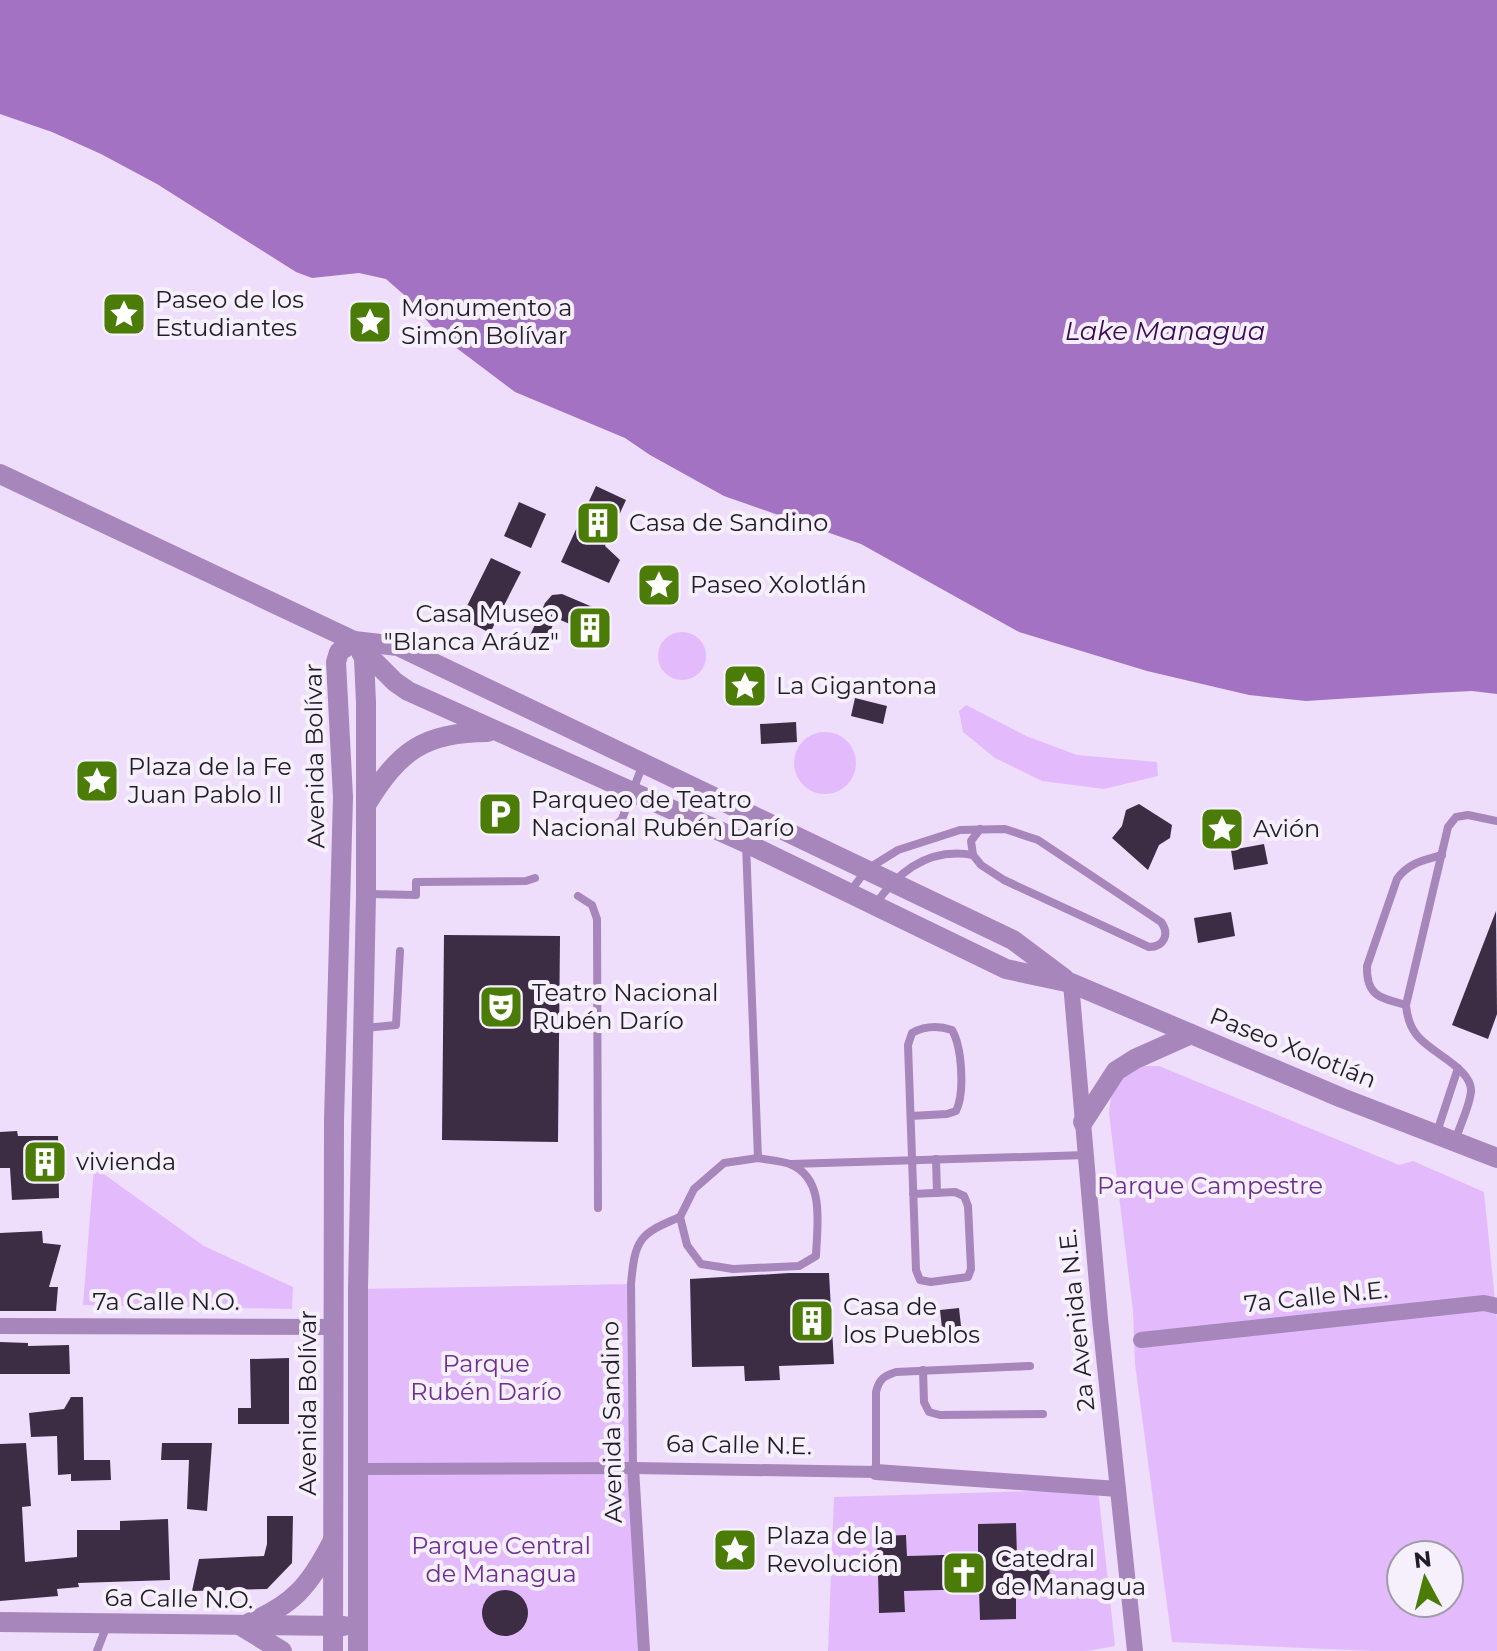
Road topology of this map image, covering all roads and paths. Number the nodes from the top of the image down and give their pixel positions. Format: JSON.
{"nodes":[{"id":1,"x":0,"y":474,"type":"edge"},
{"id":2,"x":298,"y":614,"type":"junction"},
{"id":3,"x":354,"y":641,"type":"junction"},
{"id":4,"x":336,"y":662,"type":"junction"},
{"id":5,"x":496,"y":731,"type":"junction"},
{"id":6,"x":643,"y":764,"type":"junction"},
{"id":7,"x":633,"y":791,"type":"junction"},
{"id":8,"x":366,"y":805,"type":"junction"},
{"id":9,"x":1497,"y":821,"type":"edge"},
{"id":10,"x":980,"y":828,"type":"junction"},
{"id":11,"x":611,"y":831,"type":"dead end"},
{"id":12,"x":746,"y":843,"type":"junction"},
{"id":13,"x":973,"y":855,"type":"junction"},
{"id":14,"x":1442,"y":855,"type":"junction"},
{"id":15,"x":866,"y":870,"type":"junction"},
{"id":16,"x":535,"y":878,"type":"dead end"},
{"id":17,"x":890,"y":883,"type":"junction"},
{"id":18,"x":849,"y":893,"type":"junction"},
{"id":19,"x":366,"y":894,"type":"junction"},
{"id":20,"x":578,"y":896,"type":"dead end"},
{"id":21,"x":875,"y":905,"type":"junction"},
{"id":22,"x":400,"y":951,"type":"dead end"},
{"id":23,"x":1071,"y":983,"type":"junction"},
{"id":24,"x":1406,"y":1005,"type":"junction"},
{"id":25,"x":364,"y":1028,"type":"junction"},
{"id":26,"x":1191,"y":1034,"type":"junction"},
{"id":27,"x":1458,"y":1068,"type":"junction"},
{"id":28,"x":911,"y":1116,"type":"junction"},
{"id":29,"x":1083,"y":1122,"type":"junction"},
{"id":30,"x":1446,"y":1137,"type":"junction"},
{"id":31,"x":1086,"y":1155,"type":"junction"},
{"id":32,"x":758,"y":1158,"type":"junction"},
{"id":33,"x":1497,"y":1158,"type":"edge"},
{"id":34,"x":936,"y":1159,"type":"junction"},
{"id":35,"x":912,"y":1160,"type":"junction"},
{"id":36,"x":791,"y":1164,"type":"junction"},
{"id":37,"x":937,"y":1193,"type":"junction"},
{"id":38,"x":913,"y":1194,"type":"junction"},
{"id":39,"x":598,"y":1208,"type":"dead end"},
{"id":40,"x":680,"y":1217,"type":"junction"},
{"id":41,"x":1497,"y":1306,"type":"edge"},
{"id":42,"x":0,"y":1326,"type":"edge"},
{"id":43,"x":333,"y":1327,"type":"junction"},
{"id":44,"x":1141,"y":1340,"type":"dead end"},
{"id":45,"x":1030,"y":1366,"type":"dead end"},
{"id":46,"x":923,"y":1370,"type":"junction"},
{"id":47,"x":1043,"y":1414,"type":"dead end"},
{"id":48,"x":633,"y":1468,"type":"junction"},
{"id":49,"x":359,"y":1469,"type":"junction"},
{"id":50,"x":876,"y":1472,"type":"junction"},
{"id":51,"x":1118,"y":1489,"type":"junction"},
{"id":52,"x":334,"y":1537,"type":"junction"},
{"id":53,"x":0,"y":1622,"type":"edge"},
{"id":54,"x":108,"y":1624,"type":"junction"},
{"id":55,"x":241,"y":1626,"type":"junction"},
{"id":56,"x":333,"y":1626,"type":"junction"},
{"id":57,"x":358,"y":1626,"type":"junction"},
{"id":58,"x":97,"y":1651,"type":"edge"},
{"id":59,"x":282,"y":1651,"type":"edge"},
{"id":60,"x":333,"y":1651,"type":"edge"},
{"id":61,"x":358,"y":1651,"type":"edge"},
{"id":62,"x":644,"y":1651,"type":"edge"},
{"id":63,"x":1135,"y":1651,"type":"edge"}],
"edges":[{"from":1,"to":2,"type":"street","name":"Paseo Xolotlán"},
{"from":2,"to":3,"type":"street","name":"Paseo Xolotlán"},
{"from":2,"to":4,"type":"street"},
{"from":3,"to":4,"type":"street","name":"Avenida Bolívar"},
{"from":3,"to":5,"type":"street","name":"Paseo Xolotlán"},
{"from":3,"to":6,"type":"street","name":"Paseo Xolotlán"},
{"from":3,"to":8,"type":"street","name":"Avenida Bolívar"},
{"from":4,"to":43,"type":"street","name":"Avenida Bolívar"},
{"from":5,"to":7,"type":"street","name":"Paseo Xolotlán"},
{"from":5,"to":8,"type":"street"},
{"from":6,"to":7,"type":"lane"},
{"from":6,"to":15,"type":"street","name":"Paseo Xolotlán"},
{"from":7,"to":11,"type":"lane"},
{"from":7,"to":12,"type":"street","name":"Paseo Xolotlán"},
{"from":8,"to":19,"type":"street","name":"Avenida Bolívar"},
{"from":9,"to":14,"type":"lane"},
{"from":10,"to":13,"type":"lane"},
{"from":10,"to":13,"type":"lane"},
{"from":10,"to":15,"type":"lane"},
{"from":12,"to":18,"type":"street","name":"Paseo Xolotlán"},
{"from":12,"to":32,"type":"lane"},
{"from":13,"to":17,"type":"lane"},
{"from":14,"to":24,"type":"lane"},
{"from":14,"to":24,"type":"lane"},
{"from":15,"to":17,"type":"street","name":"Paseo Xolotlán"},
{"from":15,"to":18,"type":"lane"},
{"from":16,"to":19,"type":"lane"},
{"from":17,"to":21,"type":"lane"},
{"from":17,"to":23,"type":"street","name":"Paseo Xolotlán"},
{"from":18,"to":21,"type":"street","name":"Paseo Xolotlán"},
{"from":19,"to":25,"type":"street","name":"Avenida Bolívar"},
{"from":20,"to":39,"type":"lane"},
{"from":21,"to":23,"type":"street","name":"Paseo Xolotlán"},
{"from":22,"to":25,"type":"lane"},
{"from":23,"to":26,"type":"street","name":"Paseo Xolotlán"},
{"from":23,"to":29,"type":"street","name":"2a Avenida N.E."},
{"from":24,"to":27,"type":"lane"},
{"from":25,"to":49,"type":"street","name":"Avenida Bolívar"},
{"from":26,"to":29,"type":"street"},
{"from":26,"to":30,"type":"street","name":"Paseo Xolotlán"},
{"from":27,"to":30,"type":"lane"},
{"from":27,"to":30,"type":"lane"},
{"from":28,"to":28,"type":"lane"},
{"from":28,"to":35,"type":"lane"},
{"from":29,"to":31,"type":"street","name":"2a Avenida N.E."},
{"from":30,"to":33,"type":"street","name":"Paseo Xolotlán"},
{"from":31,"to":34,"type":"lane"},
{"from":31,"to":51,"type":"street","name":"2a Avenida N.E."},
{"from":32,"to":36,"type":"lane"},
{"from":32,"to":40,"type":"lane"},
{"from":34,"to":35,"type":"lane"},
{"from":34,"to":37,"type":"lane"},
{"from":35,"to":36,"type":"lane"},
{"from":35,"to":38,"type":"lane"},
{"from":36,"to":40,"type":"lane"},
{"from":37,"to":38,"type":"lane"},
{"from":37,"to":38,"type":"lane"},
{"from":40,"to":48,"type":"lane","name":"Avenida Sandino"},
{"from":41,"to":44,"type":"street","name":"7a Calle N.E."},
{"from":42,"to":43,"type":"street","name":"7a Calle N.O."},
{"from":43,"to":52,"type":"street","name":"Avenida Bolívar"},
{"from":45,"to":46,"type":"lane"},
{"from":46,"to":47,"type":"lane"},
{"from":46,"to":50,"type":"lane"},
{"from":48,"to":49,"type":"street","name":"6a Calle N.E."},
{"from":48,"to":50,"type":"street","name":"6a Calle N.E."},
{"from":48,"to":62,"type":"street","name":"Avenida Sandino"},
{"from":49,"to":57,"type":"street","name":"Avenida Bolívar"},
{"from":50,"to":51,"type":"street","name":"6a Calle N.E."},
{"from":51,"to":63,"type":"street","name":"2a Avenida N.E."},
{"from":52,"to":55,"type":"street"},
{"from":52,"to":56,"type":"street","name":"Avenida Bolívar"},
{"from":53,"to":54,"type":"street","name":"6a Calle N.O."},
{"from":54,"to":55,"type":"street","name":"6a Calle N.O."},
{"from":54,"to":58,"type":"lane"},
{"from":55,"to":56,"type":"street","name":"6a Calle N.O."},
{"from":55,"to":59,"type":"street"},
{"from":56,"to":57,"type":"street","name":"6a Calle N.O."},
{"from":56,"to":60,"type":"street","name":"Avenida Bolívar"},
{"from":57,"to":61,"type":"street","name":"Avenida Bolívar"}]}
